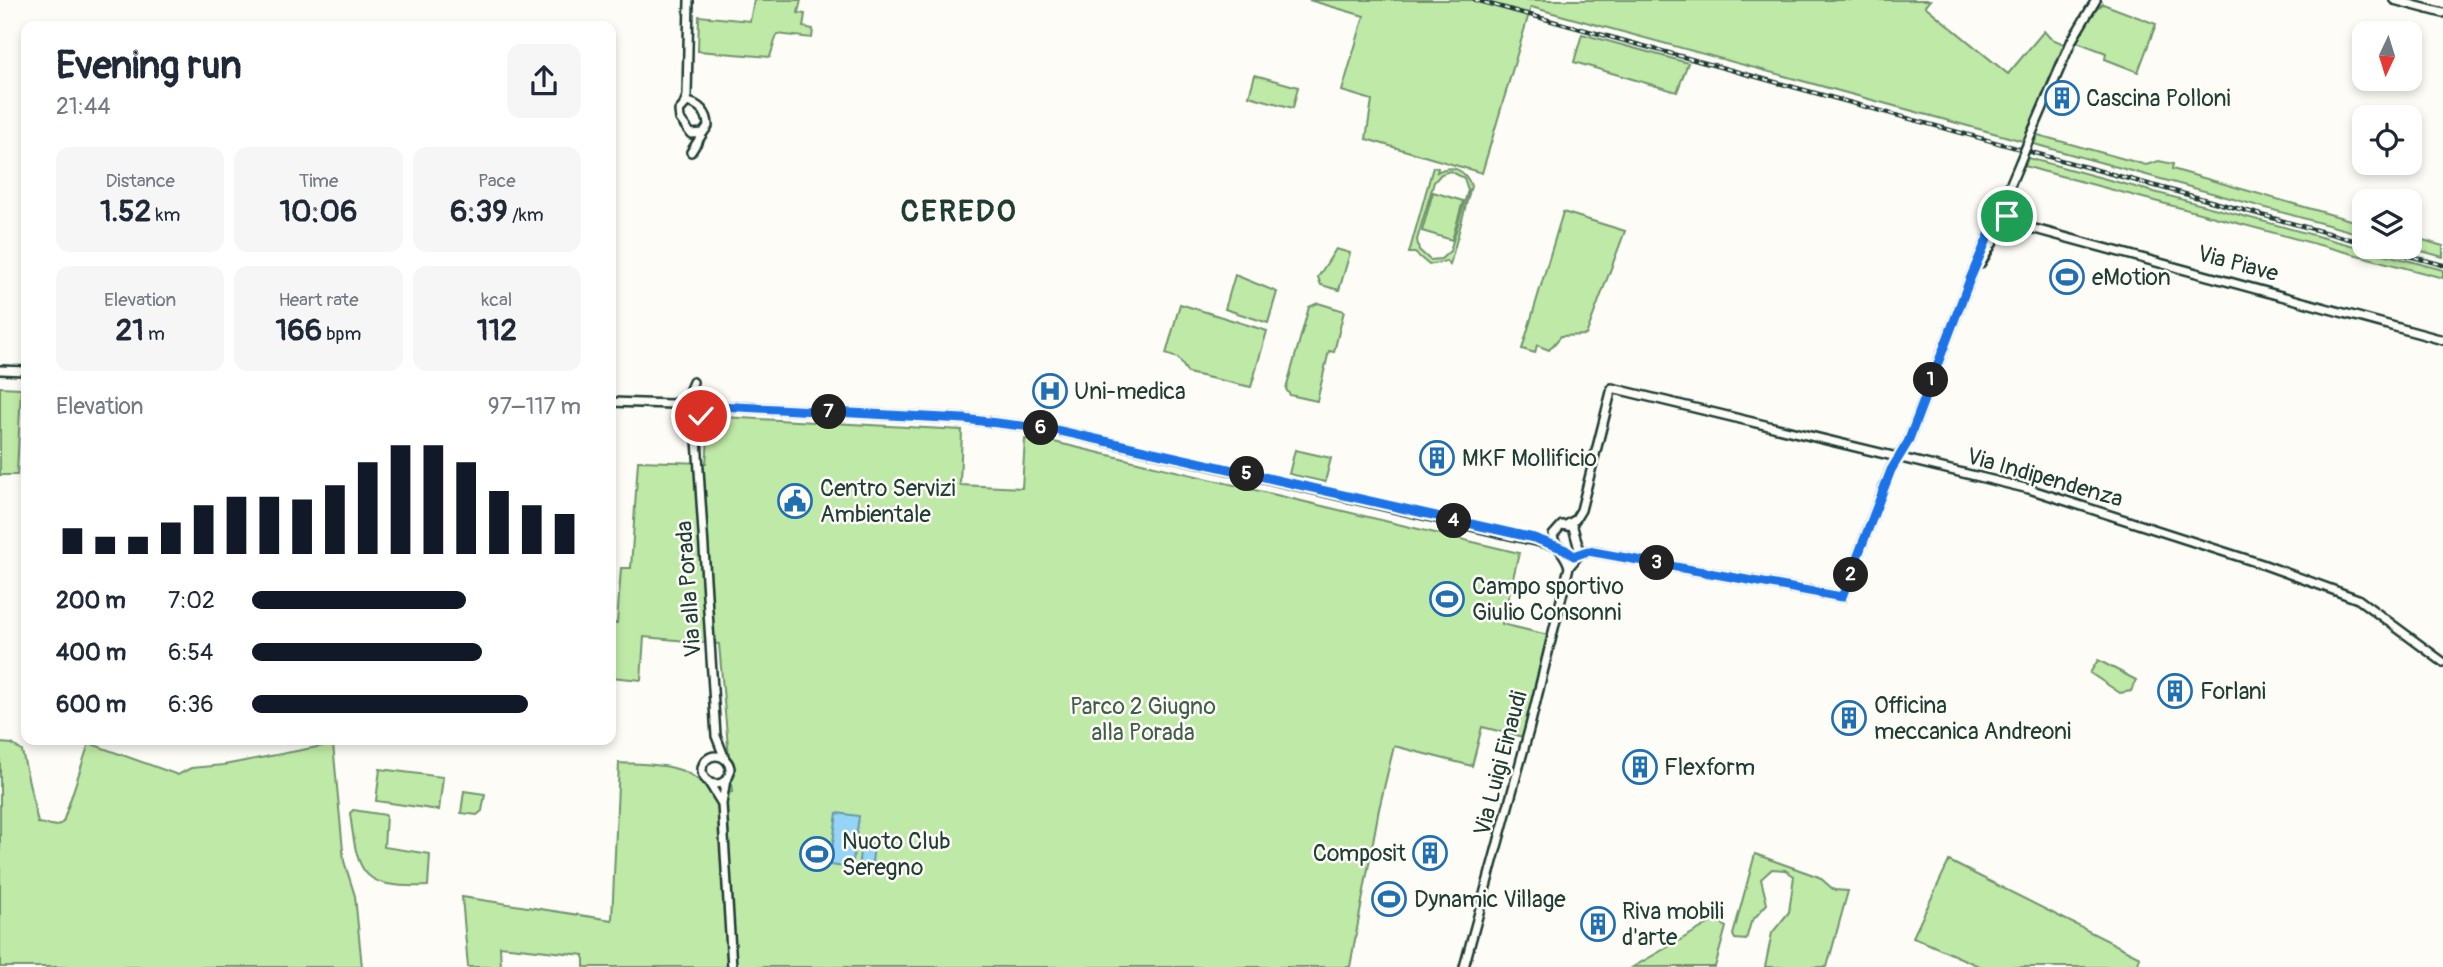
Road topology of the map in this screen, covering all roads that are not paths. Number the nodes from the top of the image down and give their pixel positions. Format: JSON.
{"nodes":[{"id":1,"x":689,"y":0,"type":"edge"},
{"id":2,"x":2096,"y":0,"type":"edge"},
{"id":3,"x":2393,"y":0,"type":"edge"},
{"id":4,"x":2443,"y":13,"type":"edge"},
{"id":5,"x":687,"y":81,"type":"junction"},
{"id":6,"x":684,"y":104,"type":"junction"},
{"id":7,"x":696,"y":104,"type":"junction"},
{"id":8,"x":687,"y":131,"type":"junction"},
{"id":9,"x":703,"y":133,"type":"junction"},
{"id":10,"x":2004,"y":200,"type":"junction"},
{"id":11,"x":2000,"y":210,"type":"junction"},
{"id":12,"x":2026,"y":225,"type":"junction"},
{"id":13,"x":1970,"y":279,"type":"junction"},
{"id":14,"x":2443,"y":340,"type":"edge"},
{"id":15,"x":0,"y":370,"type":"edge"},
{"id":16,"x":21,"y":371,"type":"edge"},
{"id":17,"x":685,"y":398,"type":"junction"},
{"id":18,"x":701,"y":399,"type":"junction"},
{"id":19,"x":616,"y":402,"type":"edge"},
{"id":20,"x":657,"y":404,"type":"junction"},
{"id":21,"x":719,"y":406,"type":"junction"},
{"id":22,"x":703,"y":415,"type":"junction"},
{"id":23,"x":684,"y":416,"type":"junction"},
{"id":24,"x":697,"y":439,"type":"junction"},
{"id":25,"x":1898,"y":458,"type":"junction"},
{"id":26,"x":1566,"y":525,"type":"junction"},
{"id":27,"x":1556,"y":529,"type":"junction"},
{"id":28,"x":1534,"y":538,"type":"junction"},
{"id":29,"x":1558,"y":546,"type":"junction"},
{"id":30,"x":1579,"y":554,"type":"junction"},
{"id":31,"x":1569,"y":568,"type":"junction"},
{"id":32,"x":2443,"y":662,"type":"edge"},
{"id":33,"x":716,"y":736,"type":"junction"},
{"id":34,"x":710,"y":757,"type":"junction"},
{"id":35,"x":725,"y":759,"type":"junction"},
{"id":36,"x":726,"y":779,"type":"junction"},
{"id":37,"x":707,"y":780,"type":"junction"},
{"id":38,"x":722,"y":804,"type":"junction"},
{"id":39,"x":732,"y":967,"type":"edge"},
{"id":40,"x":1464,"y":967,"type":"edge"}],
"edges":[{"from":1,"to":5,"type":"street"},
{"from":2,"to":10,"type":"street","bridge":true},
{"from":3,"to":4,"type":"street"},
{"from":5,"to":6,"type":"street"},
{"from":5,"to":7,"type":"street"},
{"from":6,"to":7,"type":"street"},
{"from":6,"to":8,"type":"street"},
{"from":7,"to":9,"type":"street"},
{"from":8,"to":9,"type":"street"},
{"from":8,"to":9,"type":"street"},
{"from":10,"to":11,"type":"street"},
{"from":10,"to":12,"type":"street"},
{"from":11,"to":12,"type":"street","name":"Via Piave"},
{"from":11,"to":13,"type":"street"},
{"from":12,"to":13,"type":"street"},
{"from":12,"to":14,"type":"street","name":"Via Piave"},
{"from":13,"to":25,"type":"street"},
{"from":15,"to":16,"type":"street"},
{"from":17,"to":18,"type":"street"},
{"from":17,"to":18,"type":"street"},
{"from":17,"to":20,"type":"street"},
{"from":17,"to":23,"type":"street"},
{"from":18,"to":21,"type":"street"},
{"from":18,"to":22,"type":"street"},
{"from":19,"to":20,"type":"street"},
{"from":20,"to":23,"type":"street"},
{"from":21,"to":22,"type":"street"},
{"from":21,"to":28,"type":"street"},
{"from":22,"to":23,"type":"street"},
{"from":22,"to":24,"type":"street","name":"Via alla Porada"},
{"from":23,"to":24,"type":"street","name":"Via alla Porada"},
{"from":24,"to":33,"type":"street","name":"Via alla Porada"},
{"from":25,"to":26,"type":"street","name":"Via Indipendenza"},
{"from":25,"to":30,"type":"street"},
{"from":25,"to":32,"type":"street","name":"Via Indipendenza"},
{"from":26,"to":27,"type":"street"},
{"from":26,"to":30,"type":"street"},
{"from":27,"to":28,"type":"street"},
{"from":27,"to":29,"type":"street"},
{"from":28,"to":29,"type":"street"},
{"from":29,"to":30,"type":"street"},
{"from":29,"to":31,"type":"street"},
{"from":30,"to":31,"type":"street","name":"Via Luigi Einaudi"},
{"from":31,"to":40,"type":"street","name":"Via Luigi Einaudi"},
{"from":33,"to":34,"type":"street","name":"Via alla Porada"},
{"from":33,"to":35,"type":"street","name":"Via alla Porada"},
{"from":34,"to":35,"type":"street"},
{"from":34,"to":37,"type":"street"},
{"from":35,"to":36,"type":"street"},
{"from":36,"to":37,"type":"street"},
{"from":36,"to":38,"type":"street"},
{"from":37,"to":38,"type":"street"},
{"from":38,"to":39,"type":"street"}]}
